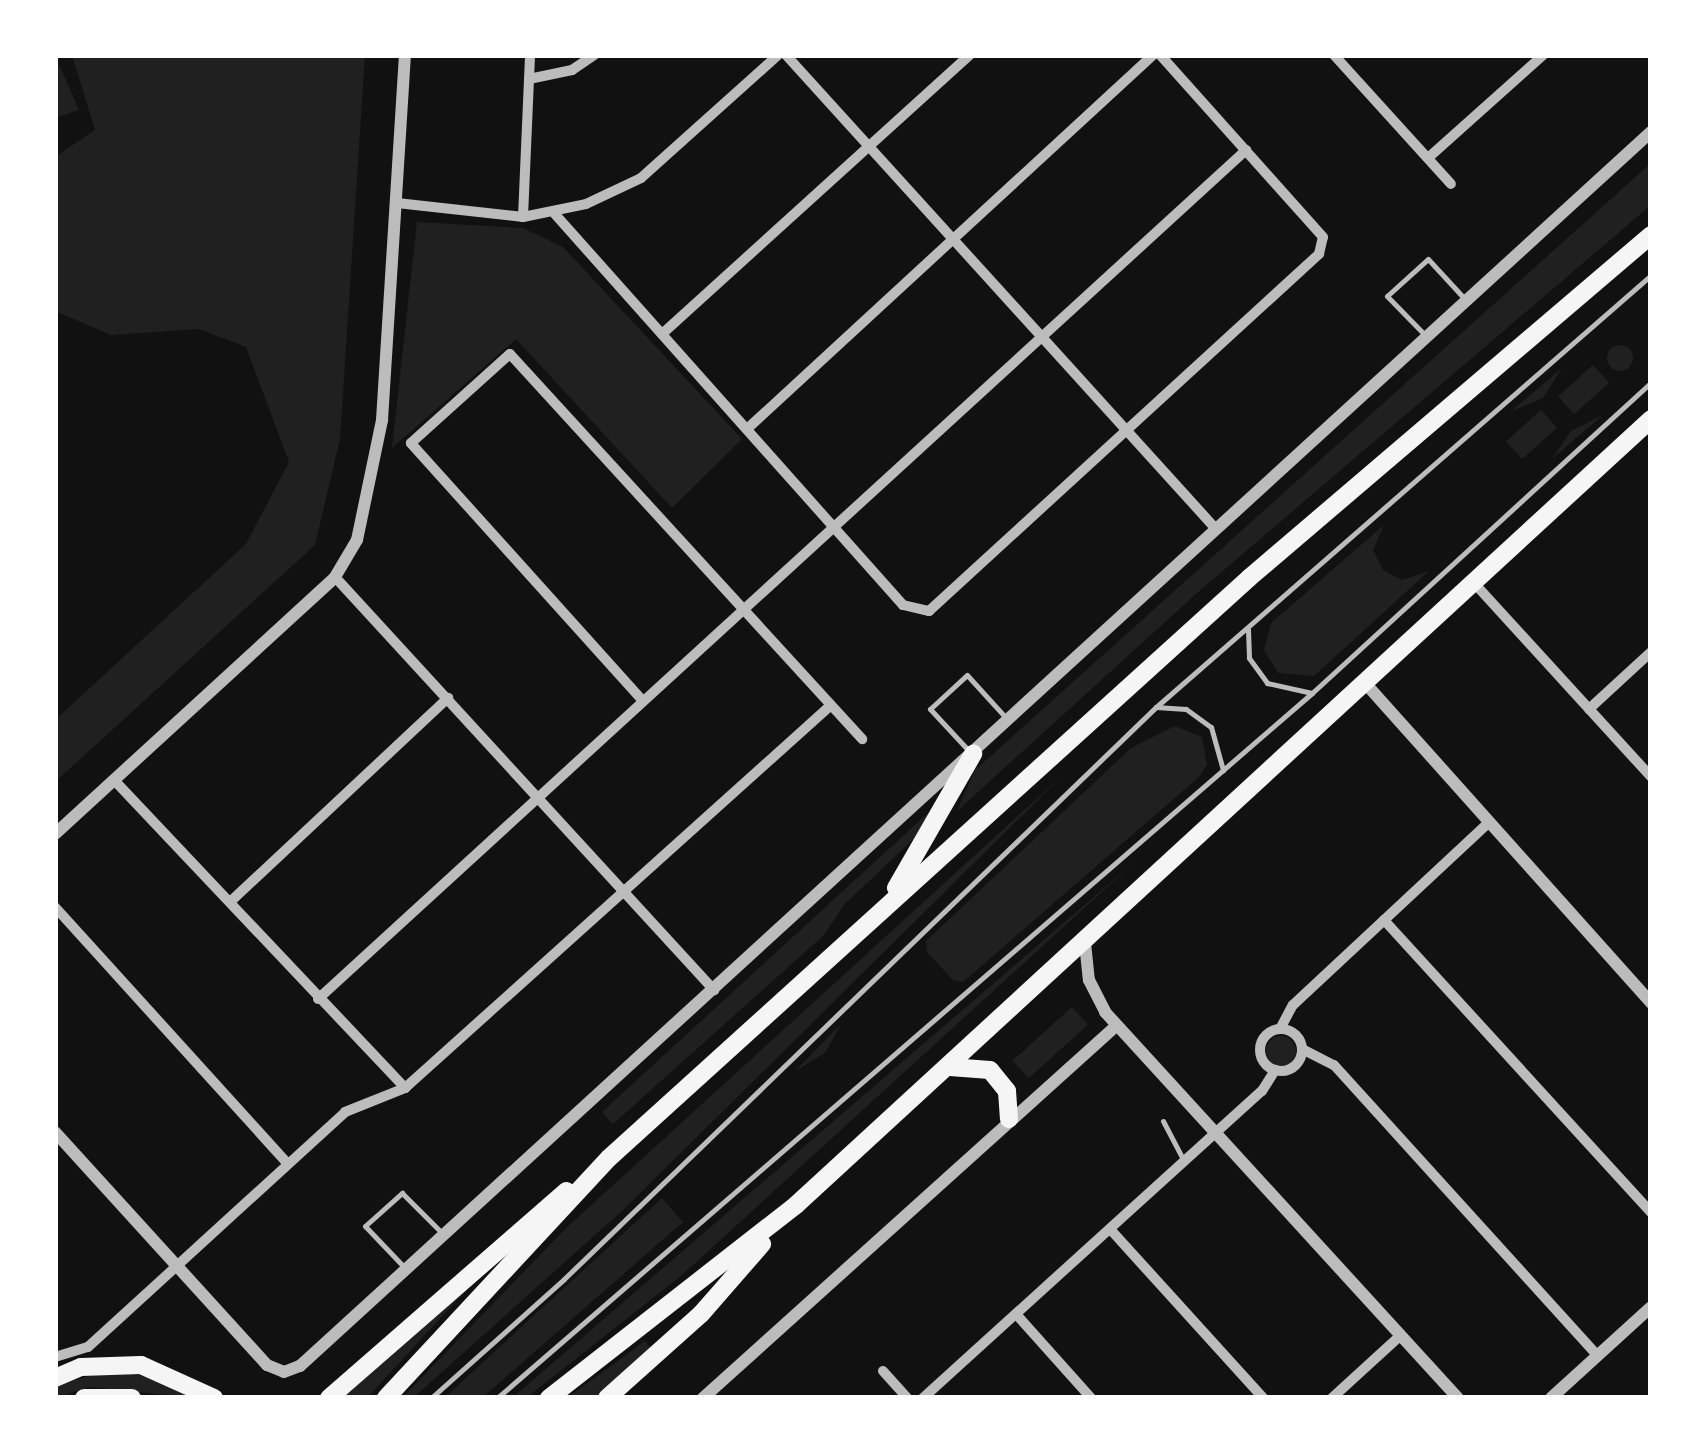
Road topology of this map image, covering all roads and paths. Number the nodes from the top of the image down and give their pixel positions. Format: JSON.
{"nodes":[{"id":1,"x":405,"y":55,"type":"edge"},
{"id":2,"x":530,"y":55,"type":"edge"},
{"id":3,"x":594,"y":55,"type":"edge"},
{"id":4,"x":778,"y":55,"type":"edge"},
{"id":5,"x":786,"y":55,"type":"edge"},
{"id":6,"x":970,"y":55,"type":"edge"},
{"id":7,"x":1156,"y":55,"type":"edge"},
{"id":8,"x":1544,"y":55,"type":"edge"},
{"id":9,"x":1341,"y":58,"type":"edge"},
{"id":10,"x":529,"y":79,"type":"junction"},
{"id":11,"x":1651,"y":132,"type":"edge"},
{"id":12,"x":868,"y":146,"type":"junction"},
{"id":13,"x":1246,"y":150,"type":"junction"},
{"id":14,"x":1428,"y":158,"type":"junction"},
{"id":15,"x":1451,"y":184,"type":"dead end"},
{"id":16,"x":397,"y":203,"type":"junction"},
{"id":17,"x":554,"y":213,"type":"junction"},
{"id":18,"x":523,"y":217,"type":"junction"},
{"id":19,"x":1651,"y":235,"type":"edge"},
{"id":20,"x":953,"y":240,"type":"junction"},
{"id":21,"x":1651,"y":275,"type":"edge"},
{"id":22,"x":1468,"y":302,"type":"junction"},
{"id":23,"x":662,"y":334,"type":"junction"},
{"id":24,"x":1042,"y":336,"type":"junction"},
{"id":25,"x":1428,"y":338,"type":"junction"},
{"id":26,"x":1651,"y":382,"type":"edge"},
{"id":27,"x":1651,"y":419,"type":"edge"},
{"id":28,"x":747,"y":428,"type":"junction"},
{"id":29,"x":1130,"y":433,"type":"junction"},
{"id":30,"x":834,"y":525,"type":"junction"},
{"id":31,"x":1216,"y":529,"type":"junction"},
{"id":32,"x":335,"y":577,"type":"junction"},
{"id":33,"x":1475,"y":584,"type":"junction"},
{"id":34,"x":743,"y":610,"type":"junction"},
{"id":35,"x":1248,"y":626,"type":"junction"},
{"id":36,"x":1651,"y":652,"type":"edge"},
{"id":37,"x":1366,"y":684,"type":"junction"},
{"id":38,"x":1312,"y":693,"type":"junction"},
{"id":39,"x":448,"y":698,"type":"junction"},
{"id":40,"x":643,"y":701,"type":"junction"},
{"id":41,"x":830,"y":706,"type":"junction"},
{"id":42,"x":1156,"y":708,"type":"junction"},
{"id":43,"x":1589,"y":709,"type":"junction"},
{"id":44,"x":1008,"y":721,"type":"junction"},
{"id":45,"x":862,"y":740,"type":"dead end"},
{"id":46,"x":972,"y":754,"type":"junction"},
{"id":47,"x":1223,"y":770,"type":"junction"},
{"id":48,"x":1651,"y":776,"type":"edge"},
{"id":49,"x":114,"y":780,"type":"junction"},
{"id":50,"x":539,"y":797,"type":"junction"},
{"id":51,"x":1489,"y":822,"type":"junction"},
{"id":52,"x":55,"y":834,"type":"edge"},
{"id":53,"x":626,"y":895,"type":"junction"},
{"id":54,"x":230,"y":902,"type":"junction"},
{"id":55,"x":55,"y":907,"type":"edge"},
{"id":56,"x":883,"y":909,"type":"junction"},
{"id":57,"x":1384,"y":920,"type":"junction"},
{"id":58,"x":1085,"y":943,"type":"junction"},
{"id":59,"x":714,"y":990,"type":"junction"},
{"id":60,"x":318,"y":999,"type":"junction"},
{"id":61,"x":1651,"y":1004,"type":"edge"},
{"id":62,"x":1116,"y":1026,"type":"junction"},
{"id":63,"x":1280,"y":1029,"type":"junction"},
{"id":64,"x":1302,"y":1049,"type":"junction"},
{"id":65,"x":950,"y":1067,"type":"junction"},
{"id":66,"x":1275,"y":1070,"type":"junction"},
{"id":67,"x":404,"y":1088,"type":"junction"},
{"id":68,"x":1009,"y":1119,"type":"junction"},
{"id":69,"x":1163,"y":1122,"type":"dead end"},
{"id":70,"x":55,"y":1132,"type":"edge"},
{"id":71,"x":1215,"y":1133,"type":"junction"},
{"id":72,"x":608,"y":1158,"type":"junction"},
{"id":73,"x":1184,"y":1161,"type":"junction"},
{"id":74,"x":286,"y":1162,"type":"junction"},
{"id":75,"x":796,"y":1205,"type":"junction"},
{"id":76,"x":1651,"y":1212,"type":"edge"},
{"id":77,"x":1110,"y":1228,"type":"junction"},
{"id":78,"x":445,"y":1236,"type":"junction"},
{"id":79,"x":176,"y":1264,"type":"junction"},
{"id":80,"x":407,"y":1270,"type":"junction"},
{"id":81,"x":1651,"y":1307,"type":"edge"},
{"id":82,"x":1016,"y":1314,"type":"junction"},
{"id":83,"x":1401,"y":1336,"type":"junction"},
{"id":84,"x":1598,"y":1356,"type":"junction"},
{"id":85,"x":55,"y":1357,"type":"edge"},
{"id":86,"x":882,"y":1371,"type":"dead end"},
{"id":87,"x":55,"y":1378,"type":"edge"},
{"id":88,"x":707,"y":1397,"type":"edge"},
{"id":89,"x":84,"y":1398,"type":"edge"},
{"id":90,"x":132,"y":1398,"type":"edge"},
{"id":91,"x":214,"y":1398,"type":"edge"},
{"id":92,"x":329,"y":1398,"type":"edge"},
{"id":93,"x":386,"y":1398,"type":"edge"},
{"id":94,"x":432,"y":1398,"type":"edge"},
{"id":95,"x":497,"y":1398,"type":"edge"},
{"id":96,"x":548,"y":1398,"type":"edge"},
{"id":97,"x":606,"y":1398,"type":"edge"},
{"id":98,"x":907,"y":1398,"type":"edge"},
{"id":99,"x":923,"y":1398,"type":"edge"},
{"id":100,"x":1092,"y":1398,"type":"edge"},
{"id":101,"x":1262,"y":1398,"type":"edge"},
{"id":102,"x":1332,"y":1398,"type":"edge"},
{"id":103,"x":1458,"y":1398,"type":"edge"},
{"id":104,"x":1551,"y":1398,"type":"edge"}],
"edges":[{"from":1,"to":16,"type":"street"},
{"from":2,"to":10,"type":"street"},
{"from":3,"to":10,"type":"street"},
{"from":4,"to":17,"type":"street"},
{"from":5,"to":12,"type":"street"},
{"from":6,"to":12,"type":"street"},
{"from":7,"to":13,"type":"street"},
{"from":7,"to":20,"type":"street"},
{"from":8,"to":14,"type":"street"},
{"from":9,"to":14,"type":"street"},
{"from":10,"to":18,"type":"street"},
{"from":11,"to":22,"type":"street"},
{"from":12,"to":20,"type":"street"},
{"from":12,"to":23,"type":"street"},
{"from":13,"to":24,"type":"street"},
{"from":13,"to":29,"type":"street"},
{"from":14,"to":15,"type":"street"},
{"from":16,"to":18,"type":"street"},
{"from":16,"to":32,"type":"street"},
{"from":17,"to":18,"type":"street"},
{"from":17,"to":23,"type":"street"},
{"from":19,"to":56,"type":"highway"},
{"from":20,"to":24,"type":"street"},
{"from":20,"to":28,"type":"street"},
{"from":21,"to":35,"type":"lane"},
{"from":22,"to":25,"type":"street"},
{"from":22,"to":25,"type":"lane"},
{"from":23,"to":28,"type":"street"},
{"from":24,"to":29,"type":"street"},
{"from":24,"to":30,"type":"street"},
{"from":25,"to":31,"type":"street"},
{"from":26,"to":38,"type":"lane"},
{"from":27,"to":33,"type":"highway"},
{"from":28,"to":30,"type":"street"},
{"from":29,"to":30,"type":"street"},
{"from":29,"to":31,"type":"street"},
{"from":30,"to":34,"type":"street"},
{"from":31,"to":44,"type":"street"},
{"from":32,"to":39,"type":"street"},
{"from":32,"to":49,"type":"street"},
{"from":33,"to":37,"type":"highway"},
{"from":33,"to":43,"type":"street"},
{"from":34,"to":40,"type":"street"},
{"from":34,"to":40,"type":"street"},
{"from":34,"to":41,"type":"street"},
{"from":35,"to":38,"type":"lane"},
{"from":35,"to":42,"type":"lane"},
{"from":36,"to":43,"type":"street"},
{"from":37,"to":51,"type":"street"},
{"from":37,"to":58,"type":"highway"},
{"from":38,"to":47,"type":"lane"},
{"from":39,"to":50,"type":"street"},
{"from":39,"to":54,"type":"street"},
{"from":40,"to":50,"type":"street"},
{"from":41,"to":45,"type":"street"},
{"from":41,"to":53,"type":"street"},
{"from":42,"to":47,"type":"lane"},
{"from":42,"to":94,"type":"lane"},
{"from":43,"to":48,"type":"street"},
{"from":44,"to":46,"type":"street"},
{"from":44,"to":46,"type":"lane"},
{"from":46,"to":56,"type":"highway"},
{"from":46,"to":59,"type":"street"},
{"from":47,"to":95,"type":"lane"},
{"from":49,"to":52,"type":"street"},
{"from":49,"to":54,"type":"street"},
{"from":50,"to":53,"type":"street"},
{"from":50,"to":60,"type":"street"},
{"from":51,"to":57,"type":"street"},
{"from":51,"to":61,"type":"street"},
{"from":53,"to":59,"type":"street"},
{"from":53,"to":67,"type":"street"},
{"from":54,"to":60,"type":"street"},
{"from":55,"to":74,"type":"street"},
{"from":56,"to":72,"type":"highway"},
{"from":57,"to":63,"type":"street"},
{"from":57,"to":76,"type":"street"},
{"from":58,"to":62,"type":"street"},
{"from":58,"to":65,"type":"highway"},
{"from":59,"to":78,"type":"street"},
{"from":60,"to":67,"type":"street"},
{"from":62,"to":68,"type":"street"},
{"from":62,"to":71,"type":"street"},
{"from":63,"to":64,"type":"street"},
{"from":63,"to":66,"type":"street"},
{"from":64,"to":66,"type":"street"},
{"from":64,"to":84,"type":"street"},
{"from":65,"to":68,"type":"highway"},
{"from":65,"to":75,"type":"highway"},
{"from":66,"to":71,"type":"street"},
{"from":67,"to":74,"type":"street"},
{"from":68,"to":88,"type":"street"},
{"from":69,"to":73,"type":"lane"},
{"from":70,"to":79,"type":"street"},
{"from":71,"to":73,"type":"street"},
{"from":71,"to":83,"type":"street"},
{"from":72,"to":92,"type":"highway"},
{"from":72,"to":93,"type":"highway"},
{"from":73,"to":77,"type":"street"},
{"from":74,"to":79,"type":"street"},
{"from":75,"to":96,"type":"highway"},
{"from":75,"to":97,"type":"highway"},
{"from":77,"to":82,"type":"street"},
{"from":77,"to":101,"type":"street"},
{"from":78,"to":80,"type":"street"},
{"from":78,"to":80,"type":"lane"},
{"from":79,"to":80,"type":"street"},
{"from":79,"to":85,"type":"street"},
{"from":81,"to":84,"type":"street"},
{"from":82,"to":99,"type":"street"},
{"from":82,"to":100,"type":"street"},
{"from":83,"to":102,"type":"street"},
{"from":83,"to":103,"type":"street"},
{"from":84,"to":104,"type":"street"},
{"from":86,"to":98,"type":"street"},
{"from":87,"to":91,"type":"highway"},
{"from":89,"to":90,"type":"highway"}]}
